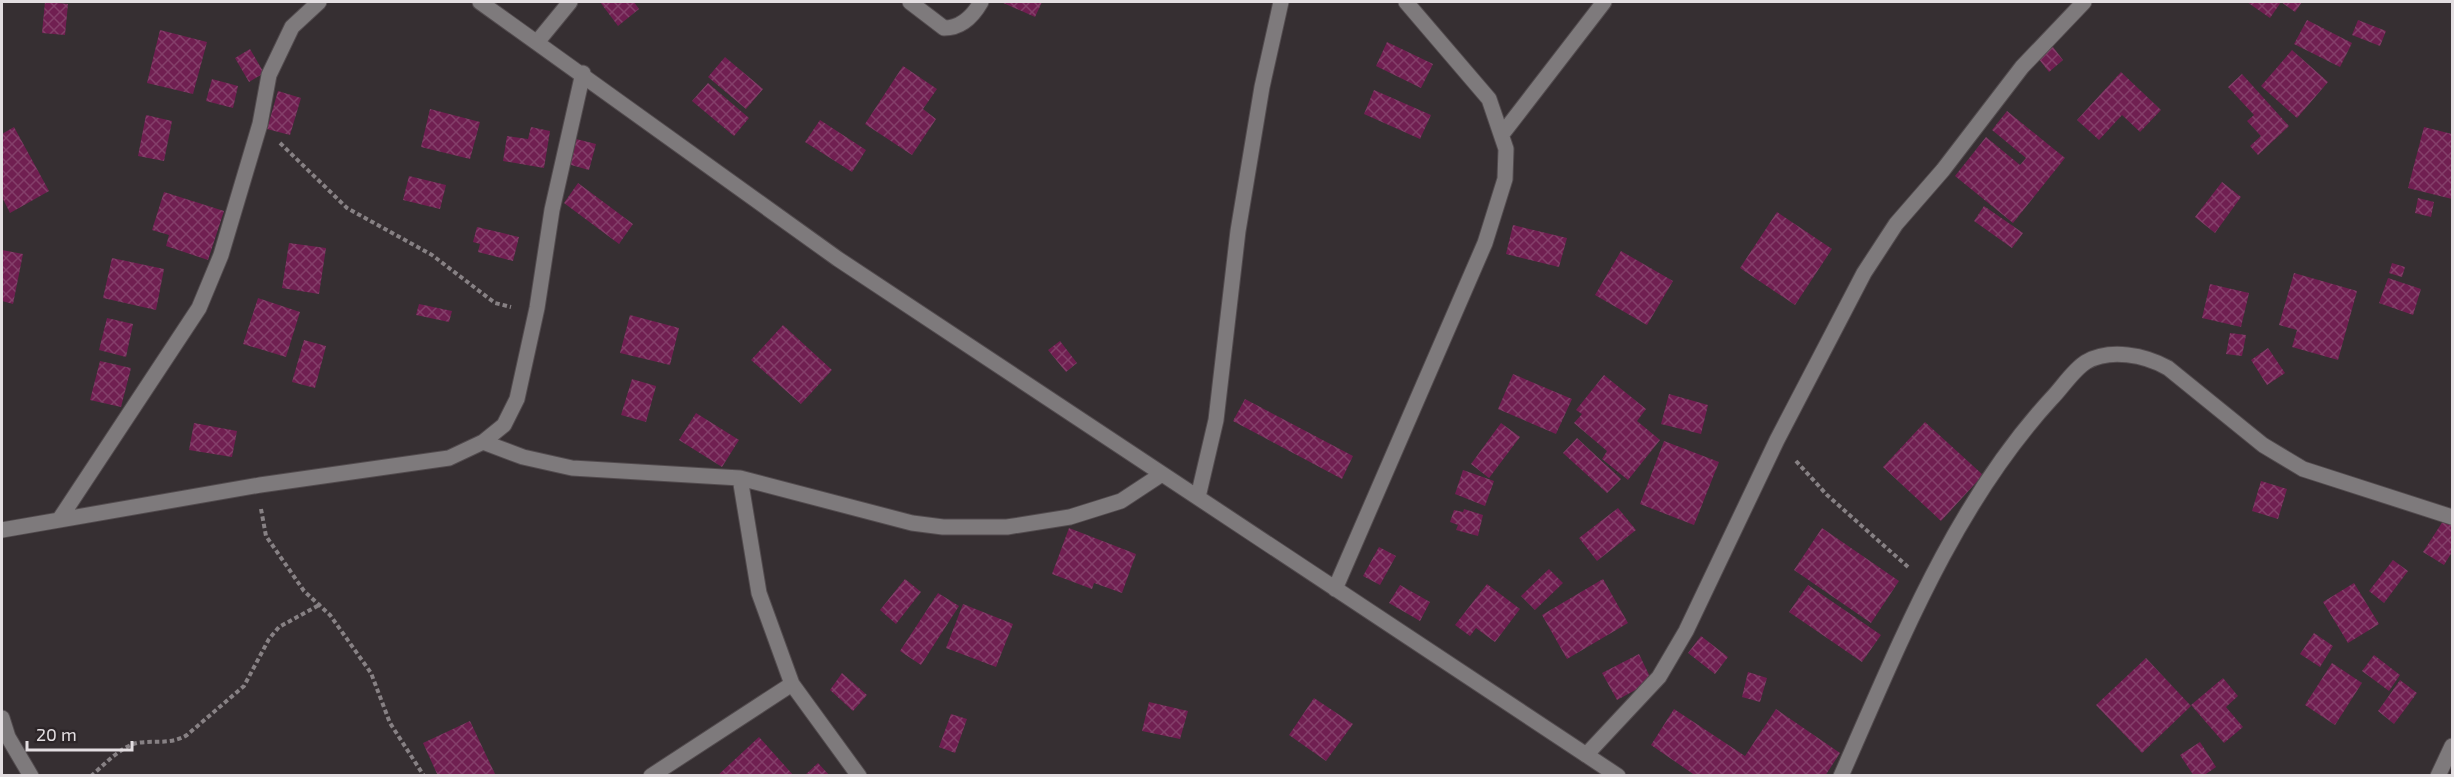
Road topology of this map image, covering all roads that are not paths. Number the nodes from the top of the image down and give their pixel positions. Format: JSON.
{"nodes":[{"id":1,"x":318,"y":2,"type":"edge"},
{"id":2,"x":480,"y":2,"type":"edge"},
{"id":3,"x":570,"y":2,"type":"edge"},
{"id":4,"x":910,"y":2,"type":"edge"},
{"id":5,"x":981,"y":2,"type":"edge"},
{"id":6,"x":1281,"y":2,"type":"edge"},
{"id":7,"x":1406,"y":2,"type":"edge"},
{"id":8,"x":1604,"y":2,"type":"edge"},
{"id":9,"x":2084,"y":2,"type":"edge"},
{"id":10,"x":538,"y":41,"type":"junction"},
{"id":11,"x":583,"y":74,"type":"junction"},
{"id":12,"x":1503,"y":133,"type":"junction"},
{"id":13,"x":483,"y":442,"type":"junction"},
{"id":14,"x":1162,"y":474,"type":"junction"},
{"id":15,"x":740,"y":478,"type":"junction"},
{"id":16,"x":1198,"y":497,"type":"junction"},
{"id":17,"x":2452,"y":517,"type":"edge"},
{"id":18,"x":59,"y":520,"type":"junction"},
{"id":19,"x":2,"y":530,"type":"edge"},
{"id":20,"x":1335,"y":589,"type":"junction"},
{"id":21,"x":792,"y":684,"type":"junction"},
{"id":22,"x":2,"y":718,"type":"edge"},
{"id":23,"x":2452,"y":746,"type":"edge"},
{"id":24,"x":1586,"y":755,"type":"junction"},
{"id":25,"x":31,"y":776,"type":"edge"},
{"id":26,"x":651,"y":776,"type":"edge"},
{"id":27,"x":860,"y":776,"type":"edge"},
{"id":28,"x":1618,"y":776,"type":"edge"},
{"id":29,"x":1841,"y":776,"type":"edge"},
{"id":30,"x":2438,"y":776,"type":"edge"}],
"edges":[{"from":1,"to":18,"type":"street"},
{"from":2,"to":10,"type":"street"},
{"from":3,"to":10,"type":"street"},
{"from":4,"to":5,"type":"street"},
{"from":6,"to":16,"type":"street"},
{"from":7,"to":12,"type":"street"},
{"from":8,"to":12,"type":"street"},
{"from":9,"to":24,"type":"street"},
{"from":10,"to":11,"type":"street"},
{"from":11,"to":13,"type":"street"},
{"from":11,"to":14,"type":"street"},
{"from":12,"to":20,"type":"street"},
{"from":13,"to":15,"type":"street"},
{"from":13,"to":18,"type":"street"},
{"from":14,"to":15,"type":"street"},
{"from":14,"to":16,"type":"street"},
{"from":15,"to":21,"type":"street"},
{"from":16,"to":20,"type":"street"},
{"from":17,"to":29,"type":"street"},
{"from":18,"to":19,"type":"street"},
{"from":20,"to":24,"type":"street"},
{"from":21,"to":26,"type":"street"},
{"from":21,"to":27,"type":"street"},
{"from":22,"to":25,"type":"street"},
{"from":23,"to":30,"type":"street"},
{"from":24,"to":28,"type":"street"}]}
